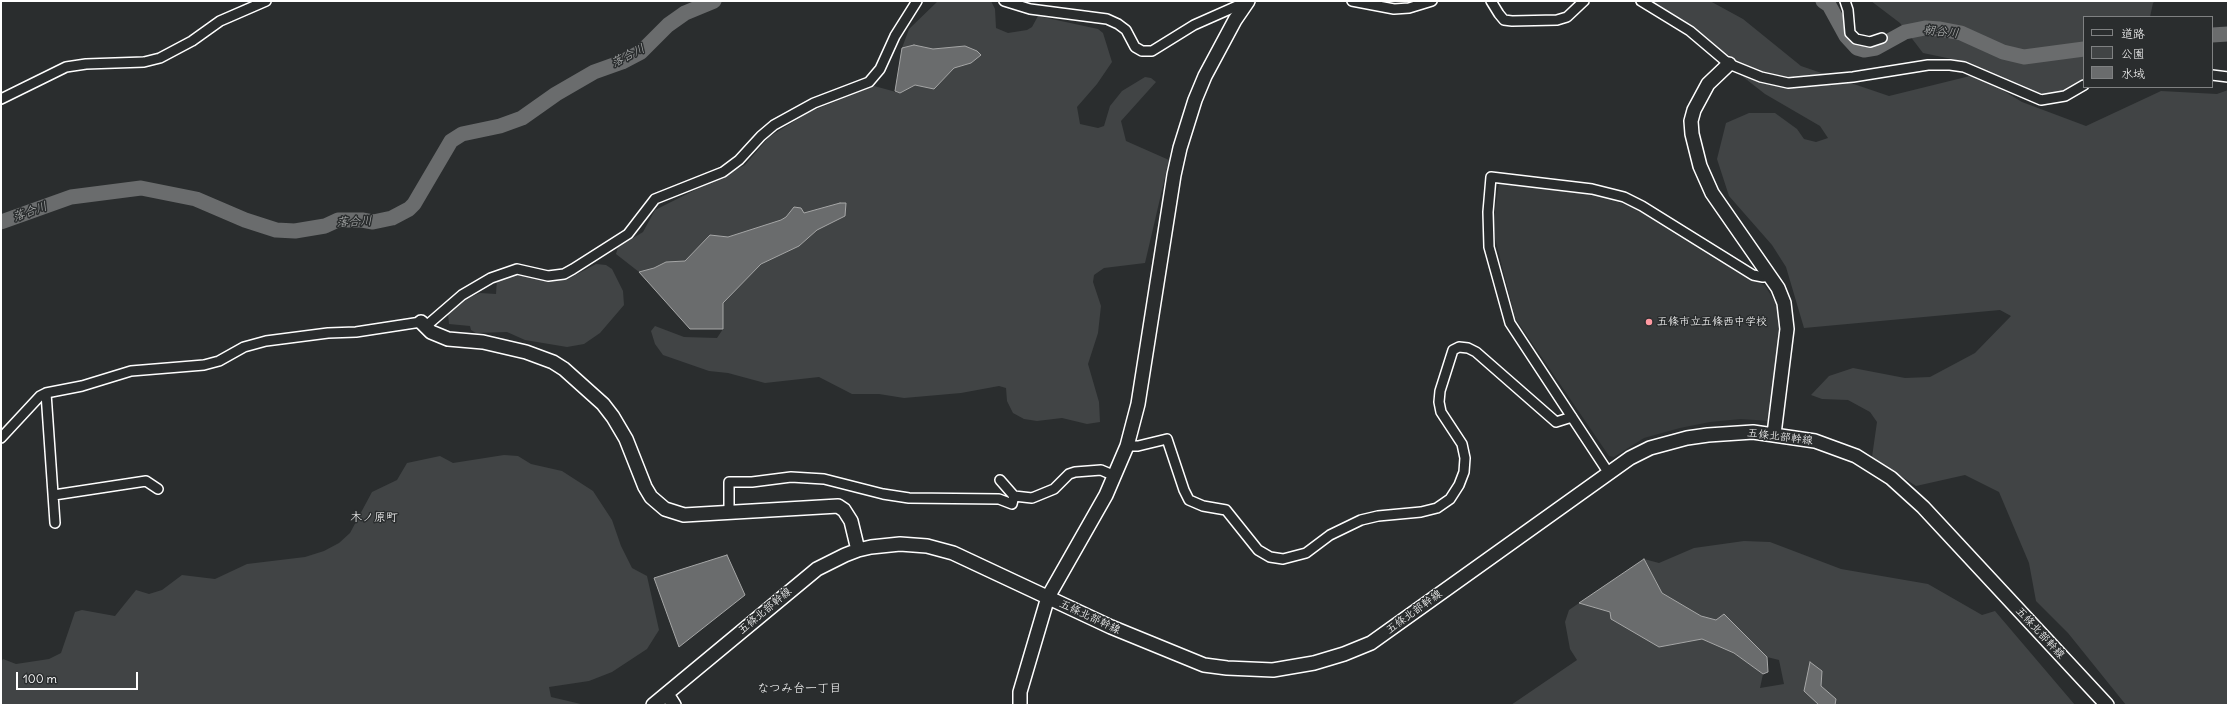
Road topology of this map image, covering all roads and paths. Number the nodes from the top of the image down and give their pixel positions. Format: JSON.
{"nodes":[{"id":1,"x":266,"y":1,"type":"edge"},
{"id":2,"x":917,"y":1,"type":"edge"},
{"id":3,"x":1004,"y":1,"type":"edge"},
{"id":4,"x":1248,"y":1,"type":"edge"},
{"id":5,"x":1254,"y":1,"type":"edge"},
{"id":6,"x":1352,"y":1,"type":"edge"},
{"id":7,"x":1432,"y":1,"type":"edge"},
{"id":8,"x":1491,"y":1,"type":"edge"},
{"id":9,"x":1584,"y":1,"type":"edge"},
{"id":10,"x":1641,"y":1,"type":"edge"},
{"id":11,"x":1845,"y":1,"type":"edge"},
{"id":12,"x":1882,"y":38,"type":"dead end"},
{"id":13,"x":1729,"y":64,"type":"junction"},
{"id":14,"x":2213,"y":75,"type":"edge"},
{"id":15,"x":2228,"y":77,"type":"edge"},
{"id":16,"x":2083,"y":86,"type":"edge"},
{"id":17,"x":1,"y":99,"type":"edge"},
{"id":18,"x":1769,"y":276,"type":"junction"},
{"id":19,"x":423,"y":325,"type":"junction"},
{"id":20,"x":46,"y":394,"type":"junction"},
{"id":21,"x":1572,"y":417,"type":"junction"},
{"id":22,"x":1774,"y":434,"type":"junction"},
{"id":23,"x":1,"y":438,"type":"edge"},
{"id":24,"x":1127,"y":446,"type":"junction"},
{"id":25,"x":1608,"y":472,"type":"junction"},
{"id":26,"x":1115,"y":476,"type":"junction"},
{"id":27,"x":1000,"y":480,"type":"dead end"},
{"id":28,"x":158,"y":489,"type":"dead end"},
{"id":29,"x":54,"y":495,"type":"junction"},
{"id":30,"x":1013,"y":500,"type":"junction"},
{"id":31,"x":729,"y":512,"type":"junction"},
{"id":32,"x":55,"y":523,"type":"dead end"},
{"id":33,"x":858,"y":550,"type":"junction"},
{"id":34,"x":1048,"y":597,"type":"junction"},
{"id":35,"x":670,"y":699,"type":"edge"},
{"id":36,"x":653,"y":705,"type":"edge"},
{"id":37,"x":1020,"y":705,"type":"edge"},
{"id":38,"x":2107,"y":705,"type":"edge"}],
"edges":[{"from":1,"to":17,"type":"street"},
{"from":2,"to":19,"type":"street"},
{"from":3,"to":4,"type":"street"},
{"from":4,"to":5,"type":"street"},
{"from":4,"to":24,"type":"street"},
{"from":6,"to":7,"type":"street"},
{"from":8,"to":9,"type":"street"},
{"from":10,"to":13,"type":"street"},
{"from":11,"to":12,"type":"street"},
{"from":13,"to":16,"type":"street"},
{"from":13,"to":18,"type":"street"},
{"from":14,"to":15,"type":"street"},
{"from":18,"to":21,"type":"street"},
{"from":18,"to":22,"type":"street"},
{"from":19,"to":20,"type":"street"},
{"from":19,"to":31,"type":"street"},
{"from":20,"to":23,"type":"street"},
{"from":20,"to":29,"type":"street"},
{"from":21,"to":24,"type":"street"},
{"from":21,"to":25,"type":"street"},
{"from":22,"to":25,"type":"street","name":"五條北部幹線"},
{"from":22,"to":38,"type":"street","name":"五條北部幹線"},
{"from":24,"to":26,"type":"street"},
{"from":25,"to":34,"type":"street","name":"五條北部幹線"},
{"from":26,"to":30,"type":"street"},
{"from":26,"to":34,"type":"street"},
{"from":27,"to":30,"type":"street"},
{"from":28,"to":29,"type":"street"},
{"from":29,"to":32,"type":"street"},
{"from":30,"to":31,"type":"street"},
{"from":31,"to":33,"type":"street"},
{"from":33,"to":34,"type":"street","name":"五條北部幹線"},
{"from":33,"to":35,"type":"street","name":"五條北部幹線"},
{"from":34,"to":37,"type":"street"},
{"from":35,"to":36,"type":"street","name":"五條北部幹線"}]}
